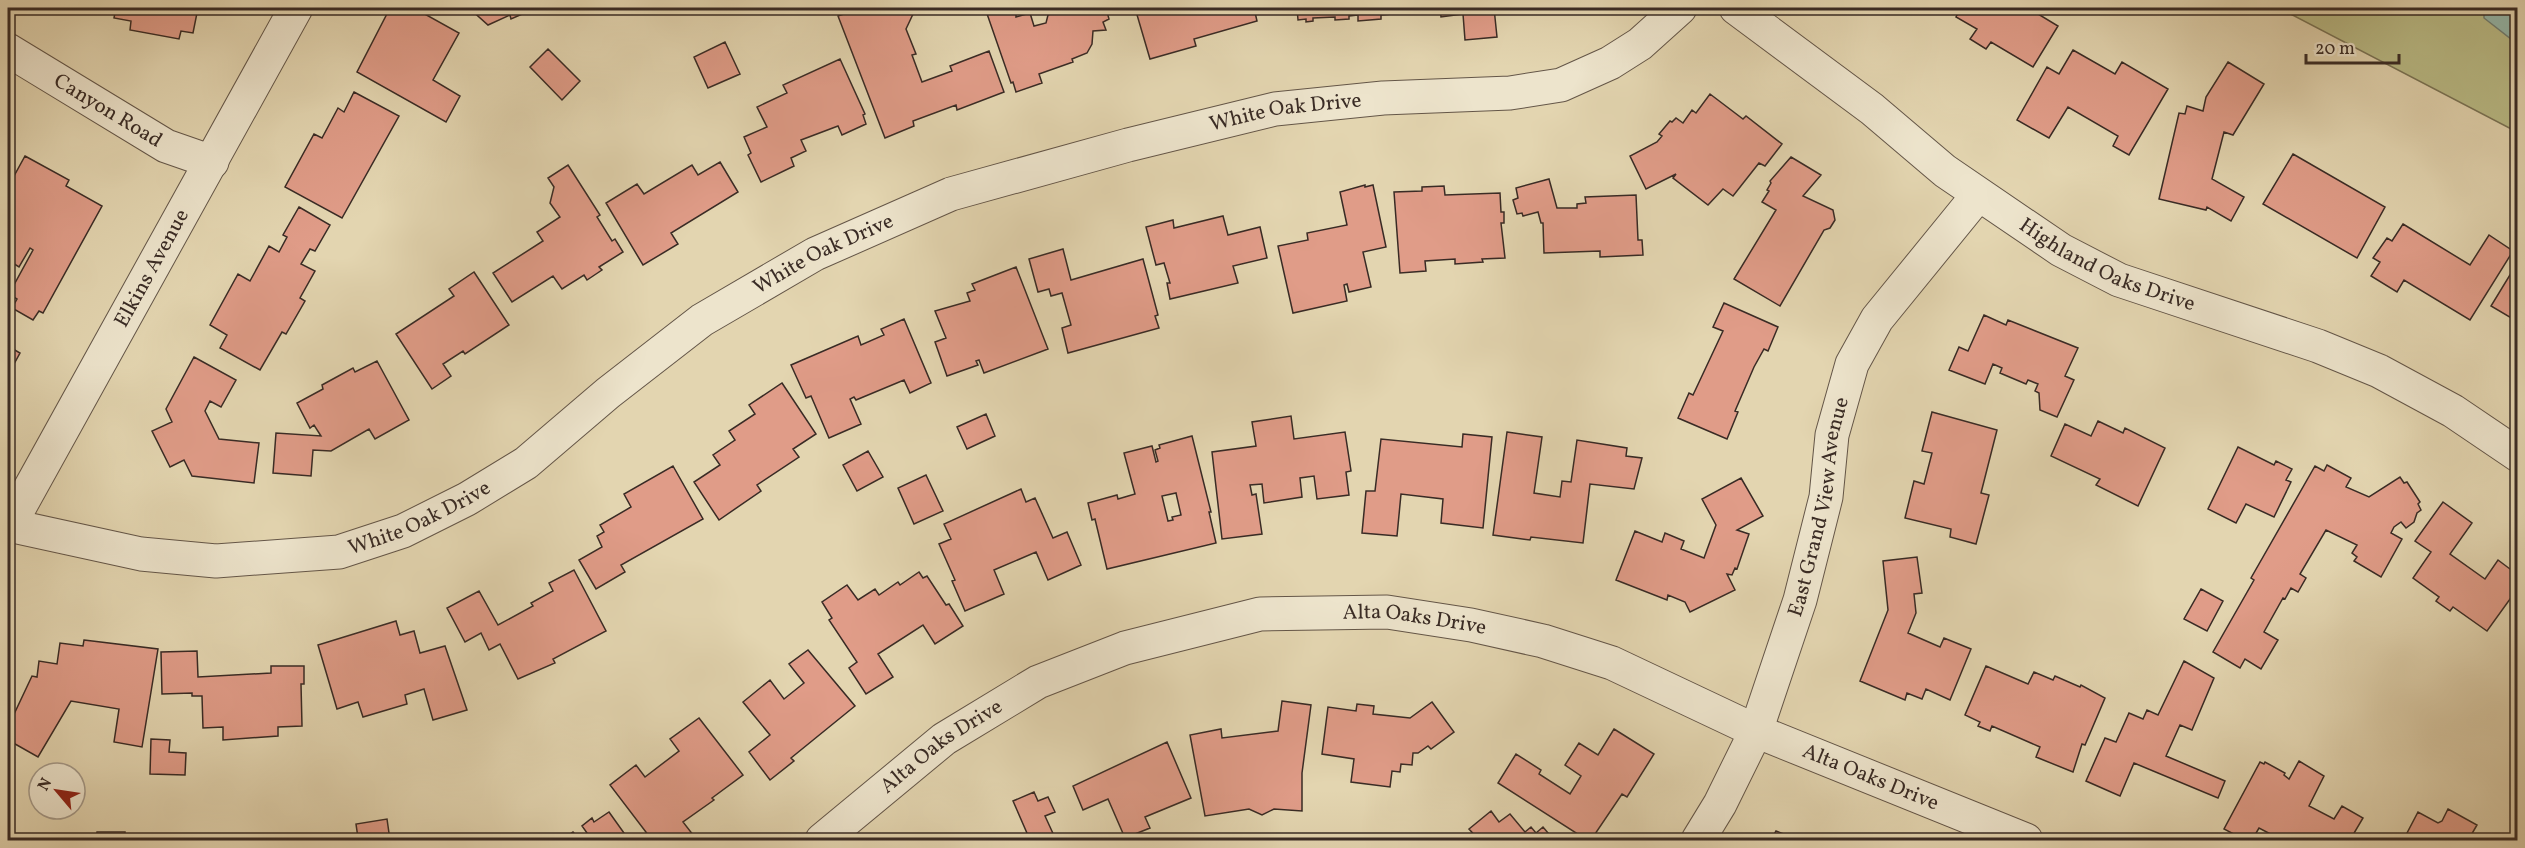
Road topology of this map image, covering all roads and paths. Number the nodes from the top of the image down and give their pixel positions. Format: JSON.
{"nodes":[{"id":1,"x":296,"y":8,"type":"edge"},
{"id":2,"x":1680,"y":8,"type":"edge"},
{"id":3,"x":1736,"y":8,"type":"edge"},
{"id":4,"x":8,"y":50,"type":"edge"},
{"id":5,"x":212,"y":162,"type":"junction"},
{"id":6,"x":1978,"y":195,"type":"junction"},
{"id":7,"x":2517,"y":455,"type":"edge"},
{"id":8,"x":8,"y":526,"type":"edge"},
{"id":9,"x":1756,"y":731,"type":"junction"},
{"id":10,"x":822,"y":840,"type":"edge"},
{"id":11,"x":1698,"y":840,"type":"edge"},
{"id":12,"x":2026,"y":840,"type":"edge"}],
"edges":[{"from":1,"to":5,"type":"street","name":"Elkins Avenue"},
{"from":2,"to":8,"type":"street","name":"White Oak Drive"},
{"from":3,"to":6,"type":"street","name":"Highland Oaks Drive"},
{"from":4,"to":5,"type":"street","name":"Canyon Road"},
{"from":5,"to":8,"type":"street","name":"Elkins Avenue"},
{"from":6,"to":7,"type":"street","name":"Highland Oaks Drive"},
{"from":6,"to":9,"type":"street","name":"East Grand View Avenue"},
{"from":9,"to":10,"type":"street","name":"Alta Oaks Drive"},
{"from":9,"to":11,"type":"street","name":"East Grand View Avenue"},
{"from":9,"to":12,"type":"street","name":"Alta Oaks Drive"}]}
